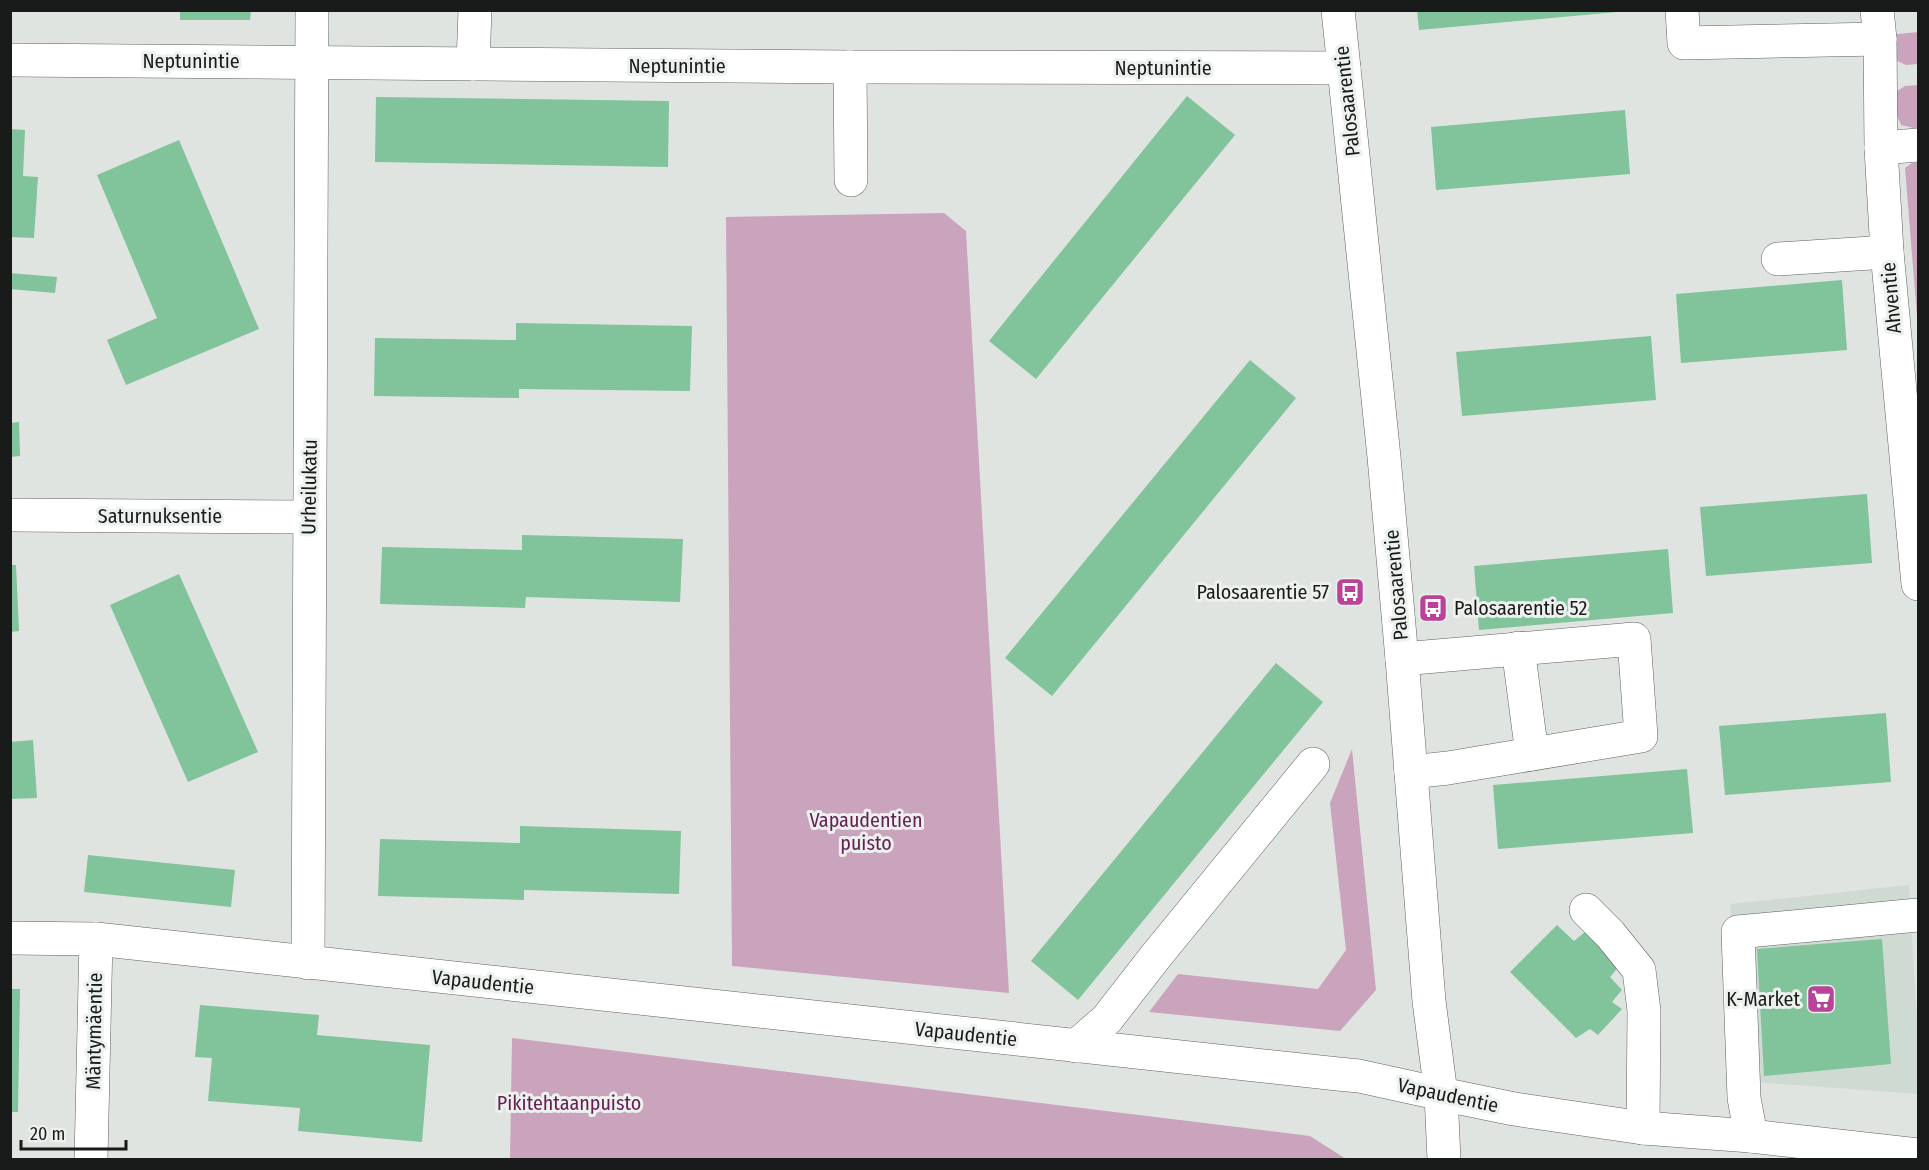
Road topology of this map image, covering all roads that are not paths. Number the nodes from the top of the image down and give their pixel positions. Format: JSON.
{"nodes":[{"id":1,"x":312,"y":10,"type":"edge"},
{"id":2,"x":475,"y":10,"type":"edge"},
{"id":3,"x":1338,"y":10,"type":"edge"},
{"id":4,"x":1682,"y":10,"type":"edge"},
{"id":5,"x":1879,"y":25,"type":"edge"},
{"id":6,"x":10,"y":60,"type":"edge"},
{"id":7,"x":313,"y":62,"type":"junction"},
{"id":8,"x":473,"y":64,"type":"junction"},
{"id":9,"x":850,"y":67,"type":"junction"},
{"id":10,"x":1344,"y":68,"type":"junction"},
{"id":11,"x":1918,"y":145,"type":"edge"},
{"id":12,"x":1881,"y":148,"type":"junction"},
{"id":13,"x":850,"y":180,"type":"dead end"},
{"id":14,"x":1887,"y":252,"type":"junction"},
{"id":15,"x":1778,"y":259,"type":"dead end"},
{"id":16,"x":10,"y":515,"type":"edge"},
{"id":17,"x":309,"y":517,"type":"junction"},
{"id":18,"x":1918,"y":584,"type":"edge"},
{"id":19,"x":1518,"y":648,"type":"junction"},
{"id":20,"x":1402,"y":659,"type":"junction"},
{"id":21,"x":1532,"y":754,"type":"junction"},
{"id":22,"x":1313,"y":764,"type":"dead end"},
{"id":23,"x":1411,"y":772,"type":"junction"},
{"id":24,"x":1586,"y":910,"type":"dead end"},
{"id":25,"x":1918,"y":915,"type":"edge"},
{"id":26,"x":10,"y":938,"type":"edge"},
{"id":27,"x":96,"y":939,"type":"junction"},
{"id":28,"x":308,"y":963,"type":"junction"},
{"id":29,"x":1076,"y":1046,"type":"junction"},
{"id":30,"x":1441,"y":1094,"type":"junction"},
{"id":31,"x":1643,"y":1128,"type":"junction"},
{"id":32,"x":1751,"y":1136,"type":"junction"},
{"id":33,"x":1918,"y":1155,"type":"edge"},
{"id":34,"x":91,"y":1160,"type":"edge"},
{"id":35,"x":1444,"y":1160,"type":"edge"}],
"edges":[{"from":1,"to":7,"type":"street","name":"Urheilukatu"},
{"from":2,"to":8,"type":"street"},
{"from":3,"to":10,"type":"street","name":"Palosaarentie"},
{"from":4,"to":5,"type":"street"},
{"from":5,"to":12,"type":"street","name":"Ahventie"},
{"from":6,"to":7,"type":"street","name":"Neptunintie"},
{"from":7,"to":8,"type":"street","name":"Neptunintie"},
{"from":7,"to":17,"type":"street","name":"Urheilukatu"},
{"from":8,"to":9,"type":"street","name":"Neptunintie"},
{"from":9,"to":10,"type":"street","name":"Neptunintie"},
{"from":9,"to":13,"type":"street"},
{"from":10,"to":20,"type":"street","name":"Palosaarentie"},
{"from":11,"to":12,"type":"street"},
{"from":12,"to":14,"type":"street","name":"Ahventie"},
{"from":14,"to":15,"type":"street"},
{"from":14,"to":18,"type":"street","name":"Ahventie"},
{"from":16,"to":17,"type":"street","name":"Saturnuksentie"},
{"from":17,"to":28,"type":"street","name":"Urheilukatu"},
{"from":19,"to":20,"type":"street"},
{"from":19,"to":21,"type":"street"},
{"from":19,"to":21,"type":"street"},
{"from":20,"to":23,"type":"street","name":"Palosaarentie"},
{"from":21,"to":23,"type":"street"},
{"from":22,"to":29,"type":"street"},
{"from":23,"to":30,"type":"street","name":"Palosaarentie"},
{"from":24,"to":31,"type":"street"},
{"from":25,"to":32,"type":"street"},
{"from":26,"to":27,"type":"street","name":"Vapaudentie"},
{"from":27,"to":28,"type":"street","name":"Vapaudentie"},
{"from":27,"to":34,"type":"street","name":"Mäntymäentie"},
{"from":28,"to":29,"type":"street","name":"Vapaudentie"},
{"from":29,"to":30,"type":"street","name":"Vapaudentie"},
{"from":30,"to":31,"type":"street","name":"Vapaudentie"},
{"from":30,"to":35,"type":"street","name":"Palosaarentie"},
{"from":31,"to":32,"type":"street","name":"Vapaudentie"},
{"from":32,"to":33,"type":"street","name":"Vapaudentie"}]}
